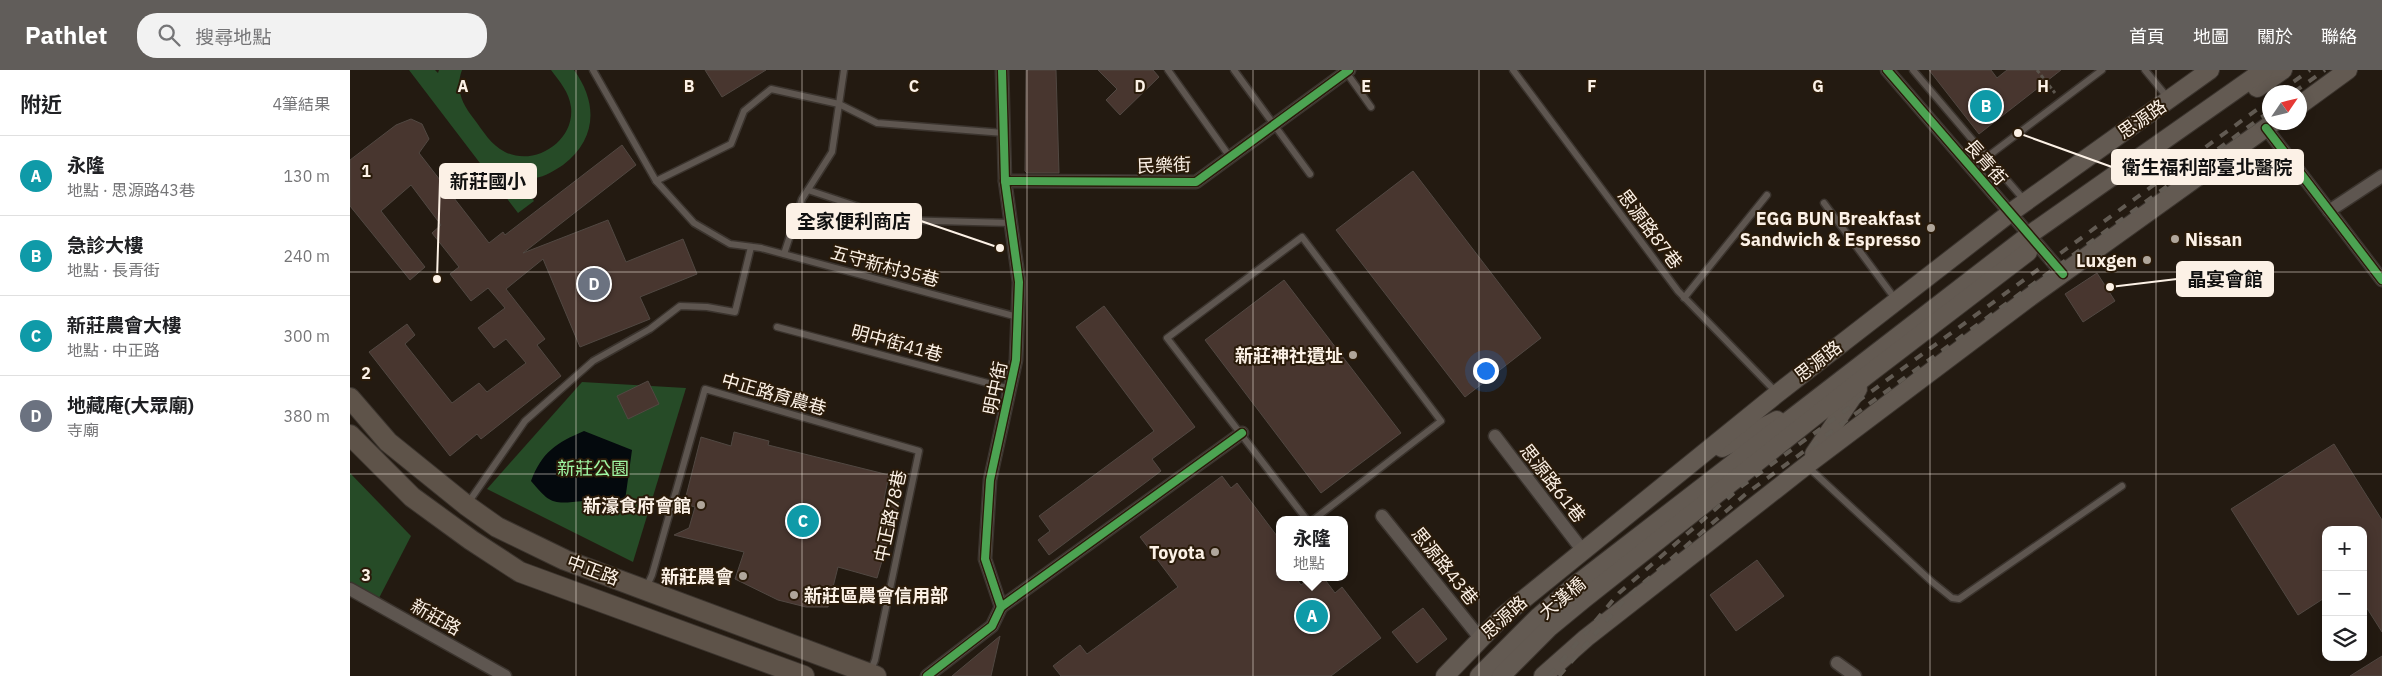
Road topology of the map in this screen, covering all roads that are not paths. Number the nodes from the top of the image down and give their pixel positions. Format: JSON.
{"nodes":[{"id":1,"x":593,"y":70,"type":"edge"},
{"id":2,"x":844,"y":70,"type":"edge"},
{"id":3,"x":1002,"y":70,"type":"edge"},
{"id":4,"x":1168,"y":70,"type":"edge"},
{"id":5,"x":1234,"y":70,"type":"edge"},
{"id":6,"x":1513,"y":70,"type":"edge"},
{"id":7,"x":1888,"y":70,"type":"edge"},
{"id":8,"x":1913,"y":70,"type":"edge"},
{"id":9,"x":2102,"y":70,"type":"edge"},
{"id":10,"x":2146,"y":70,"type":"edge"},
{"id":11,"x":2210,"y":70,"type":"edge"},
{"id":12,"x":2264,"y":70,"type":"edge"},
{"id":13,"x":2283,"y":70,"type":"edge"},
{"id":14,"x":2348,"y":70,"type":"edge"},
{"id":15,"x":1347,"y":71,"type":"edge"},
{"id":16,"x":2169,"y":99,"type":"junction"},
{"id":17,"x":2307,"y":99,"type":"edge"},
{"id":18,"x":839,"y":104,"type":"junction"},
{"id":19,"x":1371,"y":107,"type":"dead end"},
{"id":20,"x":1274,"y":125,"type":"junction"},
{"id":21,"x":2263,"y":130,"type":"edge"},
{"id":22,"x":2273,"y":130,"type":"edge"},
{"id":23,"x":1004,"y":133,"type":"junction"},
{"id":24,"x":1230,"y":157,"type":"junction"},
{"id":25,"x":1987,"y":157,"type":"junction"},
{"id":26,"x":1310,"y":174,"type":"dead end"},
{"id":27,"x":2382,"y":176,"type":"edge"},
{"id":28,"x":656,"y":181,"type":"junction"},
{"id":29,"x":1005,"y":181,"type":"junction"},
{"id":30,"x":808,"y":190,"type":"junction"},
{"id":31,"x":1767,"y":195,"type":"dead end"},
{"id":32,"x":2025,"y":202,"type":"junction"},
{"id":33,"x":1824,"y":203,"type":"dead end"},
{"id":34,"x":2329,"y":211,"type":"junction"},
{"id":35,"x":2010,"y":213,"type":"junction"},
{"id":36,"x":1011,"y":223,"type":"junction"},
{"id":37,"x":2033,"y":240,"type":"junction"},
{"id":38,"x":751,"y":247,"type":"junction"},
{"id":39,"x":784,"y":254,"type":"junction"},
{"id":40,"x":2063,"y":274,"type":"junction"},
{"id":41,"x":2382,"y":280,"type":"edge"},
{"id":42,"x":1684,"y":298,"type":"junction"},
{"id":43,"x":1896,"y":300,"type":"junction"},
{"id":44,"x":1018,"y":317,"type":"junction"},
{"id":45,"x":777,"y":327,"type":"dead end"},
{"id":46,"x":1866,"y":376,"type":"junction"},
{"id":47,"x":1010,"y":389,"type":"junction"},
{"id":48,"x":1778,"y":393,"type":"junction"},
{"id":49,"x":350,"y":398,"type":"edge"},
{"id":50,"x":1813,"y":401,"type":"junction"},
{"id":51,"x":1242,"y":433,"type":"junction"},
{"id":52,"x":350,"y":435,"type":"edge"},
{"id":53,"x":1495,"y":436,"type":"dead end"},
{"id":54,"x":919,"y":451,"type":"joint"},
{"id":55,"x":1689,"y":465,"type":"junction"},
{"id":56,"x":1807,"y":465,"type":"junction"},
{"id":57,"x":2122,"y":486,"type":"dead end"},
{"id":58,"x":466,"y":505,"type":"junction"},
{"id":59,"x":1304,"y":516,"type":"edge"},
{"id":60,"x":1318,"y":516,"type":"edge"},
{"id":61,"x":1382,"y":516,"type":"dead end"},
{"id":62,"x":1656,"y":533,"type":"junction"},
{"id":63,"x":1583,"y":551,"type":"junction"},
{"id":64,"x":350,"y":589,"type":"edge"},
{"id":65,"x":646,"y":589,"type":"junction"},
{"id":66,"x":1001,"y":607,"type":"junction"},
{"id":67,"x":1480,"y":638,"type":"junction"},
{"id":68,"x":1837,"y":663,"type":"dead end"},
{"id":69,"x":873,"y":675,"type":"edge"},
{"id":70,"x":505,"y":676,"type":"edge"},
{"id":71,"x":804,"y":676,"type":"edge"},
{"id":72,"x":928,"y":676,"type":"edge"},
{"id":73,"x":1445,"y":676,"type":"edge"},
{"id":74,"x":1479,"y":676,"type":"edge"},
{"id":75,"x":1501,"y":676,"type":"edge"},
{"id":76,"x":1542,"y":676,"type":"edge"},
{"id":77,"x":1855,"y":676,"type":"edge"}],
"edges":[{"from":1,"to":28,"type":"lane","name":"五守新村35巷"},
{"from":2,"to":18,"type":"lane"},
{"from":3,"to":23,"type":"street","name":"明中街"},
{"from":4,"to":24,"type":"lane"},
{"from":5,"to":20,"type":"lane"},
{"from":6,"to":42,"type":"lane","name":"思源路87巷"},
{"from":7,"to":35,"type":"street","name":"長青街"},
{"from":8,"to":25,"type":"lane"},
{"from":9,"to":25,"type":"lane"},
{"from":10,"to":16,"type":"lane"},
{"from":11,"to":16,"type":"main road","name":"思源路"},
{"from":12,"to":37,"type":"main road","name":"思源路"},
{"from":13,"to":37,"type":"main road","name":"思源路"},
{"from":14,"to":17,"type":"main road"},
{"from":15,"to":19,"type":"lane"},
{"from":15,"to":20,"type":"street","name":"民樂街"},
{"from":16,"to":32,"type":"main road","name":"思源路"},
{"from":18,"to":23,"type":"lane"},
{"from":18,"to":28,"type":"lane"},
{"from":18,"to":30,"type":"lane"},
{"from":20,"to":24,"type":"street","name":"民樂街"},
{"from":20,"to":26,"type":"lane"},
{"from":21,"to":40,"type":"main road"},
{"from":22,"to":34,"type":"street"},
{"from":23,"to":29,"type":"street","name":"明中街"},
{"from":24,"to":29,"type":"street","name":"民樂街"},
{"from":25,"to":32,"type":"lane"},
{"from":27,"to":34,"type":"street"},
{"from":28,"to":38,"type":"lane","name":"五守新村35巷"},
{"from":29,"to":36,"type":"street","name":"明中街"},
{"from":30,"to":36,"type":"lane"},
{"from":30,"to":39,"type":"lane"},
{"from":31,"to":42,"type":"lane"},
{"from":32,"to":35,"type":"main road","name":"思源路"},
{"from":33,"to":43,"type":"lane"},
{"from":34,"to":41,"type":"street"},
{"from":35,"to":37,"type":"street","name":"長青街"},
{"from":35,"to":43,"type":"main road","name":"思源路"},
{"from":36,"to":44,"type":"street","name":"明中街"},
{"from":37,"to":40,"type":"street","name":"長青街"},
{"from":37,"to":46,"type":"main road","name":"思源路"},
{"from":37,"to":50,"type":"main road","name":"思源路"},
{"from":38,"to":39,"type":"lane","name":"五守新村35巷"},
{"from":38,"to":58,"type":"lane"},
{"from":39,"to":44,"type":"lane","name":"五守新村35巷"},
{"from":40,"to":56,"type":"main road"},
{"from":42,"to":48,"type":"lane","name":"思源路87巷"},
{"from":43,"to":48,"type":"main road","name":"思源路"},
{"from":44,"to":47,"type":"street","name":"明中街"},
{"from":45,"to":47,"type":"lane","name":"明中街41巷"},
{"from":46,"to":56,"type":"main road"},
{"from":46,"to":62,"type":"main road","name":"思源路"},
{"from":47,"to":66,"type":"street","name":"明中街"},
{"from":48,"to":55,"type":"main road","name":"思源路"},
{"from":49,"to":58,"type":"main road","name":"中正路"},
{"from":50,"to":55,"type":"main road"},
{"from":50,"to":62,"type":"main road","name":"思源路"},
{"from":51,"to":59,"type":"lane"},
{"from":51,"to":60,"type":"lane"},
{"from":51,"to":66,"type":"street"},
{"from":52,"to":71,"type":"main road","name":"中正路"},
{"from":53,"to":63,"type":"street","name":"思源路61巷"},
{"from":54,"to":65,"type":"lane","name":"中正路育農巷"},
{"from":54,"to":69,"type":"lane","name":"中正路78巷"},
{"from":55,"to":63,"type":"main road","name":"思源路"},
{"from":56,"to":57,"type":"lane"},
{"from":56,"to":76,"type":"main road"},
{"from":58,"to":65,"type":"main road","name":"中正路"},
{"from":61,"to":67,"type":"street","name":"思源路43巷"},
{"from":62,"to":74,"type":"main road","name":"大漢橋"},
{"from":62,"to":75,"type":"main road","name":"大漢橋"},
{"from":63,"to":67,"type":"main road","name":"思源路"},
{"from":64,"to":70,"type":"street","name":"新莊路"},
{"from":65,"to":69,"type":"main road","name":"中正路"},
{"from":66,"to":72,"type":"street"},
{"from":67,"to":73,"type":"main road","name":"思源路"},
{"from":68,"to":77,"type":"street"}]}
